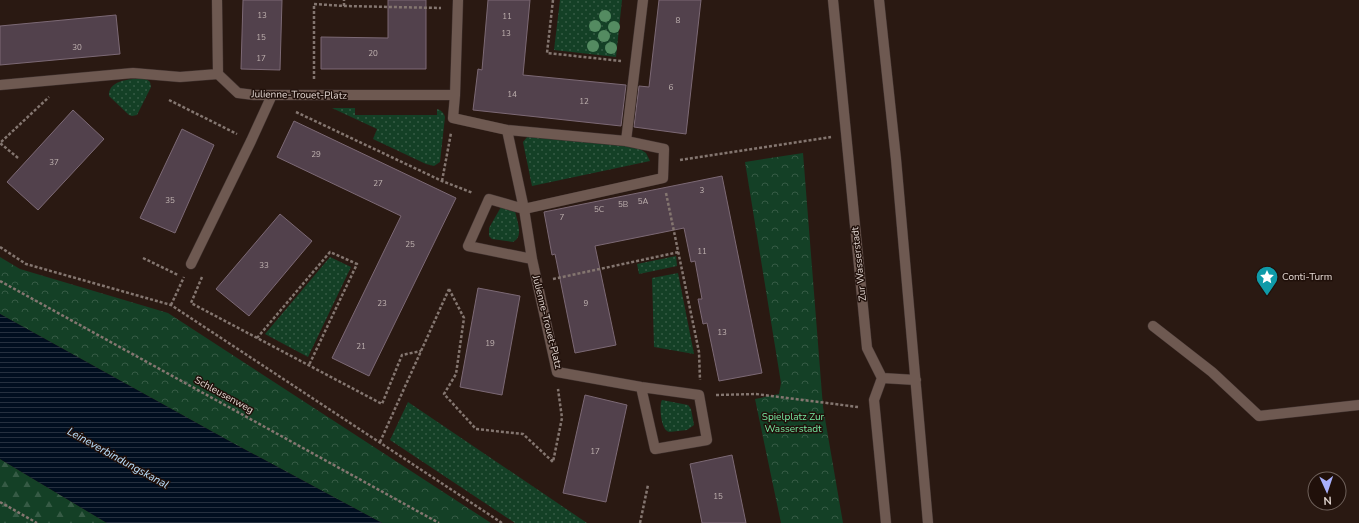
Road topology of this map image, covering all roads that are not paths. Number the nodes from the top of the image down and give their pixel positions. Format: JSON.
{"nodes":[{"id":1,"x":217,"y":0,"type":"edge"},
{"id":2,"x":643,"y":0,"type":"edge"},
{"id":3,"x":833,"y":0,"type":"edge"},
{"id":4,"x":879,"y":0,"type":"edge"},
{"id":5,"x":458,"y":4,"type":"edge"},
{"id":6,"x":218,"y":74,"type":"junction"},
{"id":7,"x":0,"y":85,"type":"edge"},
{"id":8,"x":272,"y":95,"type":"junction"},
{"id":9,"x":455,"y":95,"type":"junction"},
{"id":10,"x":507,"y":130,"type":"junction"},
{"id":11,"x":626,"y":141,"type":"junction"},
{"id":12,"x":524,"y":209,"type":"junction"},
{"id":13,"x":532,"y":260,"type":"junction"},
{"id":14,"x":191,"y":264,"type":"road end"},
{"id":15,"x":1153,"y":326,"type":"dead end"},
{"id":16,"x":882,"y":378,"type":"junction"},
{"id":17,"x":916,"y":380,"type":"junction"},
{"id":18,"x":642,"y":387,"type":"junction"},
{"id":19,"x":1359,"y":406,"type":"edge"},
{"id":20,"x":886,"y":523,"type":"edge"},
{"id":21,"x":928,"y":523,"type":"edge"}],
"edges":[{"from":1,"to":6,"type":"street"},
{"from":2,"to":11,"type":"street"},
{"from":3,"to":16,"type":"street","name":"Zur Wasserstadt"},
{"from":4,"to":17,"type":"street"},
{"from":5,"to":9,"type":"street"},
{"from":6,"to":7,"type":"street"},
{"from":6,"to":8,"type":"street","name":"Julienne-Trouet-Platz"},
{"from":8,"to":9,"type":"street","name":"Julienne-Trouet-Platz"},
{"from":8,"to":14,"type":"street"},
{"from":9,"to":10,"type":"street"},
{"from":10,"to":11,"type":"street"},
{"from":10,"to":12,"type":"street","name":"Julienne-Trouet-Platz"},
{"from":11,"to":12,"type":"street"},
{"from":12,"to":13,"type":"street","name":"Julienne-Trouet-Platz"},
{"from":12,"to":13,"type":"street"},
{"from":13,"to":18,"type":"street","name":"Julienne-Trouet-Platz"},
{"from":15,"to":19,"type":"street"},
{"from":16,"to":17,"type":"street"},
{"from":16,"to":20,"type":"street"},
{"from":17,"to":21,"type":"street"},
{"from":18,"to":18,"type":"street","name":"Julienne-Trouet-Platz"}]}
